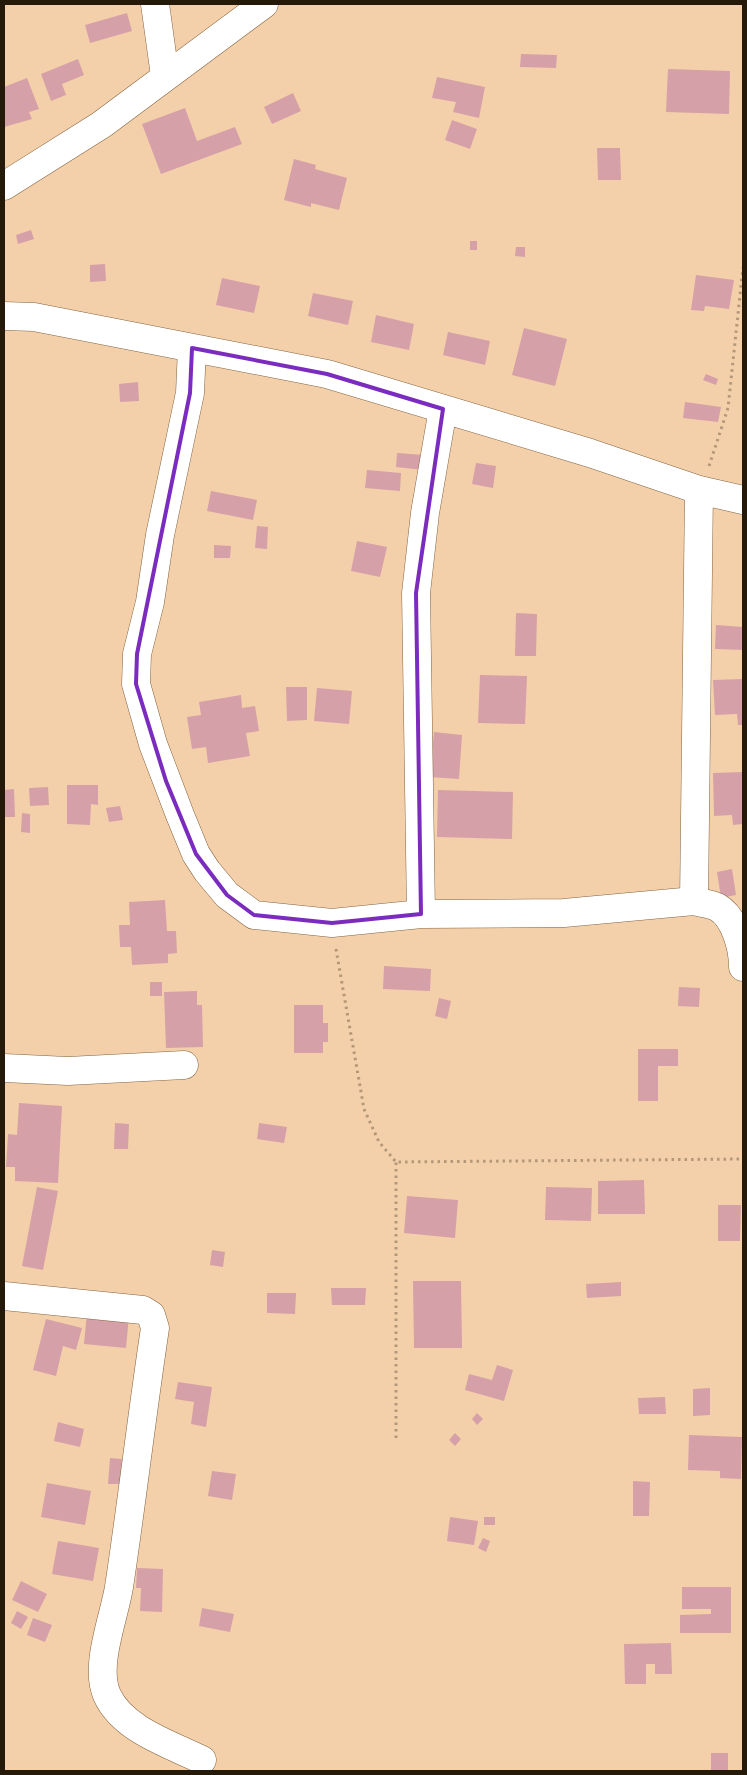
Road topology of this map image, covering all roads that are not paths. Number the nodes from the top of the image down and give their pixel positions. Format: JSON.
{"nodes":[{"id":1,"x":155,"y":4,"type":"edge"},
{"id":2,"x":264,"y":4,"type":"edge"},
{"id":3,"x":165,"y":76,"type":"junction"},
{"id":4,"x":4,"y":186,"type":"edge"},
{"id":5,"x":4,"y":316,"type":"edge"},
{"id":6,"x":192,"y":348,"type":"junction"},
{"id":7,"x":443,"y":408,"type":"junction"},
{"id":8,"x":699,"y":490,"type":"junction"},
{"id":9,"x":743,"y":500,"type":"edge"},
{"id":10,"x":694,"y":901,"type":"junction"},
{"id":11,"x":421,"y":914,"type":"junction"},
{"id":12,"x":743,"y":967,"type":"edge"},
{"id":13,"x":184,"y":1065,"type":"dead end"},
{"id":14,"x":4,"y":1068,"type":"edge"},
{"id":15,"x":4,"y":1296,"type":"edge"},
{"id":16,"x":202,"y":1760,"type":"dead end"}],
"edges":[{"from":1,"to":3,"type":"street"},
{"from":2,"to":3,"type":"street"},
{"from":3,"to":4,"type":"street"},
{"from":5,"to":6,"type":"street"},
{"from":6,"to":7,"type":"street"},
{"from":6,"to":11,"type":"street"},
{"from":7,"to":8,"type":"street"},
{"from":7,"to":11,"type":"street"},
{"from":8,"to":9,"type":"street"},
{"from":8,"to":10,"type":"street"},
{"from":10,"to":11,"type":"street"},
{"from":10,"to":12,"type":"street"},
{"from":13,"to":14,"type":"street"},
{"from":15,"to":16,"type":"street"}]}
